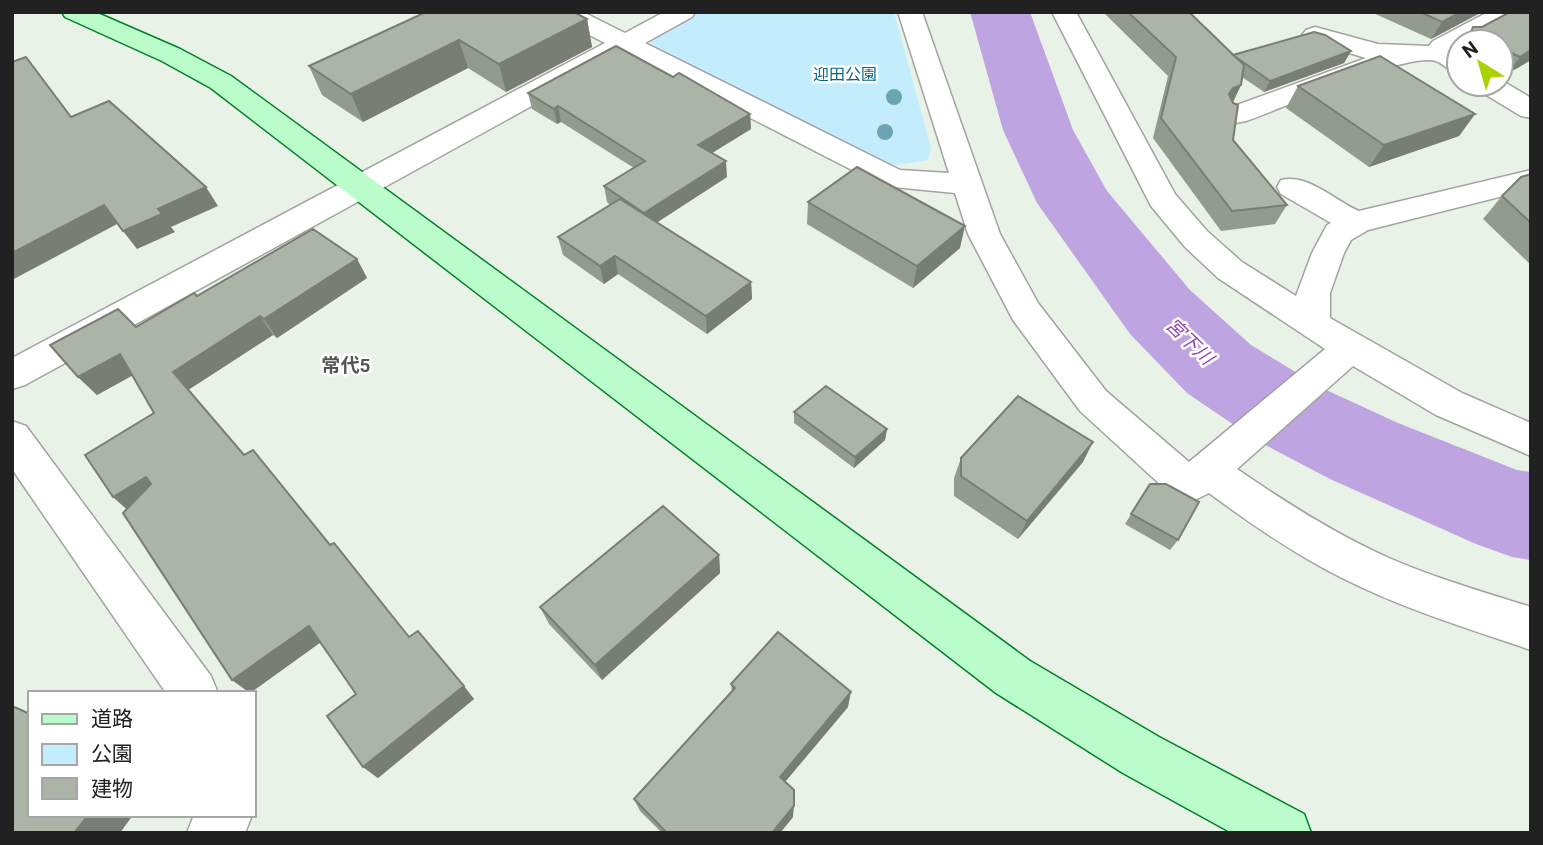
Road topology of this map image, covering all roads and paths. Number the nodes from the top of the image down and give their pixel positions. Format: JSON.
{"nodes":[{"id":1,"x":74,"y":12,"type":"edge"},
{"id":2,"x":563,"y":12,"type":"edge"},
{"id":3,"x":683,"y":12,"type":"edge"},
{"id":4,"x":910,"y":12,"type":"edge"},
{"id":5,"x":1064,"y":12,"type":"edge"},
{"id":6,"x":1507,"y":12,"type":"edge"},
{"id":7,"x":1476,"y":28,"type":"edge"},
{"id":8,"x":1315,"y":35,"type":"edge"},
{"id":9,"x":623,"y":43,"type":"junction"},
{"id":10,"x":1398,"y":55,"type":"junction"},
{"id":11,"x":1445,"y":59,"type":"edge"},
{"id":12,"x":1511,"y":98,"type":"edge"},
{"id":13,"x":1531,"y":110,"type":"edge"},
{"id":14,"x":1236,"y":115,"type":"edge"},
{"id":15,"x":1531,"y":179,"type":"edge"},
{"id":16,"x":968,"y":184,"type":"junction"},
{"id":17,"x":359,"y":187,"type":"junction"},
{"id":18,"x":1292,"y":187,"type":"dead end"},
{"id":19,"x":1357,"y":222,"type":"junction"},
{"id":20,"x":1313,"y":325,"type":"junction"},
{"id":21,"x":1345,"y":353,"type":"junction"},
{"id":22,"x":12,"y":375,"type":"edge"},
{"id":23,"x":12,"y":437,"type":"edge"},
{"id":24,"x":1531,"y":440,"type":"edge"},
{"id":25,"x":1213,"y":466,"type":"junction"},
{"id":26,"x":1531,"y":629,"type":"edge"},
{"id":27,"x":193,"y":691,"type":"edge"},
{"id":28,"x":225,"y":817,"type":"edge"},
{"id":29,"x":1256,"y":826,"type":"edge"},
{"id":30,"x":214,"y":833,"type":"edge"}],
"edges":[{"from":1,"to":17,"type":"street"},
{"from":2,"to":9,"type":"street"},
{"from":3,"to":9,"type":"street"},
{"from":4,"to":16,"type":"street"},
{"from":5,"to":20,"type":"street"},
{"from":6,"to":7,"type":"street"},
{"from":8,"to":10,"type":"street"},
{"from":9,"to":16,"type":"street"},
{"from":9,"to":17,"type":"street"},
{"from":10,"to":11,"type":"street"},
{"from":10,"to":14,"type":"street"},
{"from":12,"to":13,"type":"street"},
{"from":15,"to":19,"type":"street"},
{"from":16,"to":25,"type":"street"},
{"from":17,"to":22,"type":"street"},
{"from":17,"to":29,"type":"street"},
{"from":18,"to":19,"type":"street"},
{"from":19,"to":20,"type":"street"},
{"from":20,"to":21,"type":"street"},
{"from":21,"to":24,"type":"street"},
{"from":21,"to":25,"type":"street"},
{"from":23,"to":27,"type":"street"},
{"from":25,"to":26,"type":"street"},
{"from":28,"to":30,"type":"street"}]}
